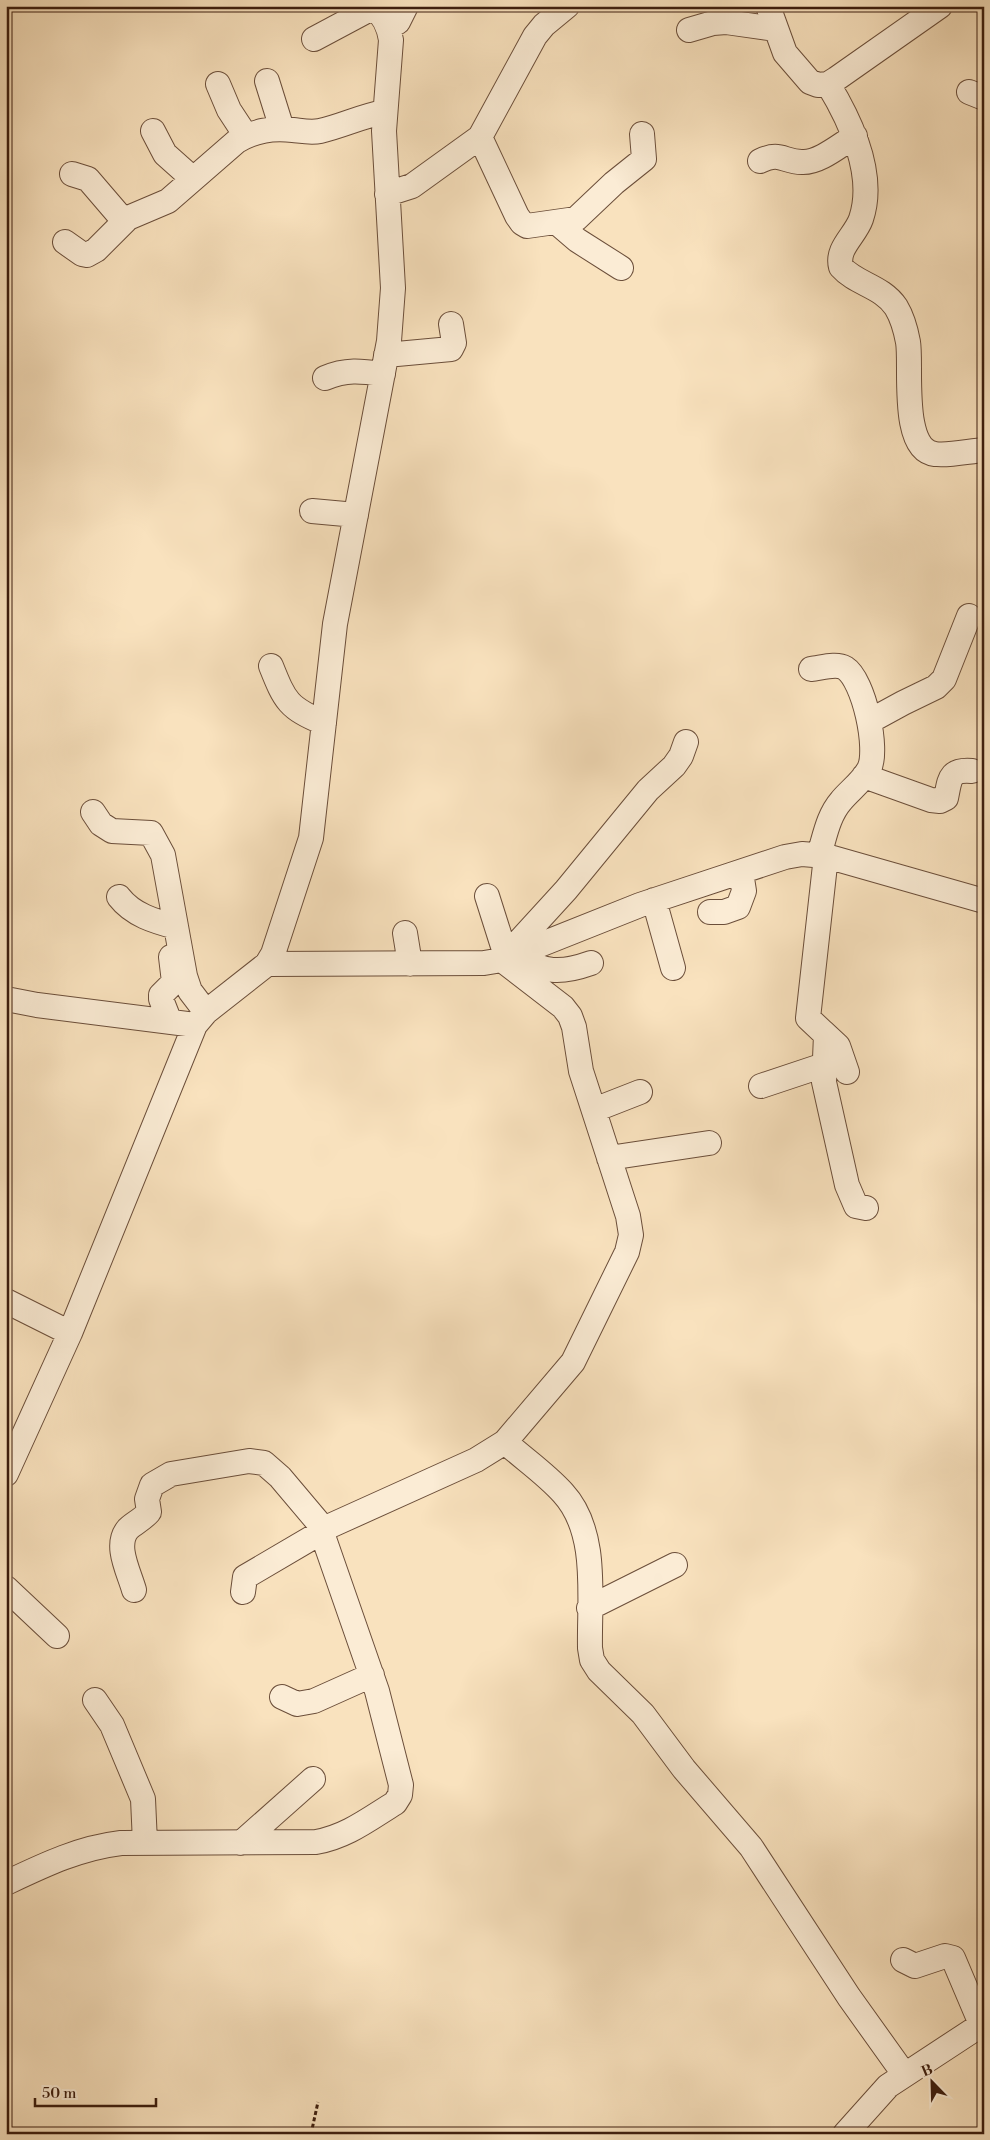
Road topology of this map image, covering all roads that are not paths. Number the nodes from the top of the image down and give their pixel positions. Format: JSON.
{"nodes":[{"id":1,"x":373,"y":6,"type":"edge"},
{"id":2,"x":406,"y":6,"type":"edge"},
{"id":3,"x":567,"y":6,"type":"edge"},
{"id":4,"x":768,"y":6,"type":"edge"},
{"id":5,"x":940,"y":6,"type":"edge"},
{"id":6,"x":915,"y":15,"type":"edge"},
{"id":7,"x":389,"y":27,"type":"junction"},
{"id":8,"x":776,"y":29,"type":"junction"},
{"id":9,"x":689,"y":30,"type":"dead end"},
{"id":10,"x":314,"y":39,"type":"dead end"},
{"id":11,"x":267,"y":81,"type":"dead end"},
{"id":12,"x":218,"y":84,"type":"dead end"},
{"id":13,"x":828,"y":84,"type":"junction"},
{"id":14,"x":384,"y":112,"type":"junction"},
{"id":15,"x":282,"y":129,"type":"junction"},
{"id":16,"x":153,"y":131,"type":"dead end"},
{"id":17,"x":642,"y":134,"type":"dead end"},
{"id":18,"x":246,"y":136,"type":"junction"},
{"id":19,"x":854,"y":136,"type":"junction"},
{"id":20,"x":480,"y":137,"type":"junction"},
{"id":21,"x":760,"y":161,"type":"dead end"},
{"id":22,"x":82,"y":170,"type":"dead end"},
{"id":23,"x":193,"y":179,"type":"junction"},
{"id":24,"x":387,"y":194,"type":"junction"},
{"id":25,"x":129,"y":218,"type":"junction"},
{"id":26,"x":556,"y":222,"type":"junction"},
{"id":27,"x":65,"y":242,"type":"dead end"},
{"id":28,"x":621,"y":268,"type":"dead end"},
{"id":29,"x":451,"y":324,"type":"dead end"},
{"id":30,"x":385,"y":365,"type":"junction"},
{"id":31,"x":325,"y":378,"type":"dead end"},
{"id":32,"x":984,"y":450,"type":"edge"},
{"id":33,"x":312,"y":511,"type":"dead end"},
{"id":34,"x":356,"y":515,"type":"junction"},
{"id":35,"x":969,"y":616,"type":"dead end"},
{"id":36,"x":270,"y":666,"type":"dead end"},
{"id":37,"x":811,"y":669,"type":"dead end"},
{"id":38,"x":870,"y":721,"type":"junction"},
{"id":39,"x":324,"y":724,"type":"junction"},
{"id":40,"x":686,"y":742,"type":"dead end"},
{"id":41,"x":972,"y":772,"type":"dead end"},
{"id":42,"x":864,"y":776,"type":"junction"},
{"id":43,"x":93,"y":812,"type":"dead end"},
{"id":44,"x":823,"y":855,"type":"junction"},
{"id":45,"x":740,"y":872,"type":"junction"},
{"id":46,"x":487,"y":896,"type":"dead end"},
{"id":47,"x":119,"y":898,"type":"dead end"},
{"id":48,"x":654,"y":900,"type":"junction"},
{"id":49,"x":984,"y":902,"type":"edge"},
{"id":50,"x":710,"y":912,"type":"dead end"},
{"id":51,"x":406,"y":932,"type":"dead end"},
{"id":52,"x":173,"y":937,"type":"junction"},
{"id":53,"x":508,"y":957,"type":"junction"},
{"id":54,"x":591,"y":963,"type":"dead end"},
{"id":55,"x":267,"y":964,"type":"junction"},
{"id":56,"x":410,"y":964,"type":"junction"},
{"id":57,"x":674,"y":968,"type":"dead end"},
{"id":58,"x":6,"y":999,"type":"edge"},
{"id":59,"x":200,"y":1019,"type":"junction"},
{"id":60,"x":170,"y":1022,"type":"junction"},
{"id":61,"x":822,"y":1031,"type":"junction"},
{"id":62,"x":824,"y":1065,"type":"junction"},
{"id":63,"x":847,"y":1072,"type":"dead end"},
{"id":64,"x":761,"y":1086,"type":"dead end"},
{"id":65,"x":640,"y":1092,"type":"dead end"},
{"id":66,"x":594,"y":1110,"type":"junction"},
{"id":67,"x":709,"y":1143,"type":"dead end"},
{"id":68,"x":609,"y":1158,"type":"junction"},
{"id":69,"x":866,"y":1208,"type":"dead end"},
{"id":70,"x":11,"y":1309,"type":"edge"},
{"id":71,"x":70,"y":1333,"type":"junction"},
{"id":72,"x":505,"y":1442,"type":"junction"},
{"id":73,"x":8,"y":1466,"type":"edge"},
{"id":74,"x":322,"y":1530,"type":"junction"},
{"id":75,"x":674,"y":1565,"type":"dead end"},
{"id":76,"x":6,"y":1588,"type":"edge"},
{"id":77,"x":134,"y":1590,"type":"dead end"},
{"id":78,"x":243,"y":1592,"type":"dead end"},
{"id":79,"x":589,"y":1608,"type":"junction"},
{"id":80,"x":58,"y":1636,"type":"dead end"},
{"id":81,"x":372,"y":1675,"type":"junction"},
{"id":82,"x":282,"y":1697,"type":"dead end"},
{"id":83,"x":95,"y":1700,"type":"dead end"},
{"id":84,"x":313,"y":1779,"type":"dead end"},
{"id":85,"x":145,"y":1843,"type":"junction"},
{"id":86,"x":240,"y":1843,"type":"junction"},
{"id":87,"x":6,"y":1883,"type":"edge"},
{"id":88,"x":903,"y":1960,"type":"dead end"},
{"id":89,"x":982,"y":2023,"type":"edge"},
{"id":90,"x":904,"y":2074,"type":"junction"},
{"id":91,"x":845,"y":2134,"type":"edge"}],
"edges":[{"from":1,"to":7,"type":"street"},
{"from":1,"to":10,"type":"street"},
{"from":2,"to":7,"type":"street"},
{"from":3,"to":20,"type":"street"},
{"from":4,"to":8,"type":"street"},
{"from":5,"to":6,"type":"street"},
{"from":6,"to":13,"type":"street"},
{"from":7,"to":14,"type":"street"},
{"from":8,"to":9,"type":"street"},
{"from":8,"to":13,"type":"street"},
{"from":11,"to":15,"type":"street"},
{"from":12,"to":18,"type":"street"},
{"from":13,"to":19,"type":"street"},
{"from":14,"to":15,"type":"street"},
{"from":14,"to":24,"type":"street"},
{"from":15,"to":18,"type":"street"},
{"from":16,"to":23,"type":"street"},
{"from":17,"to":26,"type":"street"},
{"from":18,"to":23,"type":"street"},
{"from":19,"to":21,"type":"street"},
{"from":19,"to":32,"type":"street"},
{"from":20,"to":24,"type":"street"},
{"from":20,"to":26,"type":"street"},
{"from":22,"to":25,"type":"street"},
{"from":23,"to":25,"type":"street"},
{"from":24,"to":30,"type":"street"},
{"from":25,"to":27,"type":"street"},
{"from":26,"to":28,"type":"street"},
{"from":29,"to":30,"type":"street"},
{"from":30,"to":31,"type":"street"},
{"from":30,"to":34,"type":"street"},
{"from":33,"to":34,"type":"street"},
{"from":34,"to":39,"type":"street"},
{"from":35,"to":38,"type":"street"},
{"from":36,"to":39,"type":"street"},
{"from":37,"to":38,"type":"street"},
{"from":38,"to":42,"type":"street"},
{"from":39,"to":55,"type":"street"},
{"from":40,"to":53,"type":"street"},
{"from":41,"to":42,"type":"street"},
{"from":42,"to":44,"type":"street"},
{"from":43,"to":52,"type":"street"},
{"from":44,"to":45,"type":"street"},
{"from":44,"to":49,"type":"street"},
{"from":44,"to":61,"type":"street"},
{"from":45,"to":48,"type":"street"},
{"from":45,"to":50,"type":"street"},
{"from":46,"to":53,"type":"street"},
{"from":47,"to":52,"type":"street"},
{"from":48,"to":53,"type":"street"},
{"from":48,"to":57,"type":"street"},
{"from":51,"to":56,"type":"street"},
{"from":52,"to":59,"type":"street"},
{"from":52,"to":60,"type":"street"},
{"from":53,"to":54,"type":"street"},
{"from":53,"to":56,"type":"street"},
{"from":53,"to":66,"type":"street"},
{"from":55,"to":56,"type":"street"},
{"from":55,"to":59,"type":"street"},
{"from":58,"to":60,"type":"street"},
{"from":59,"to":60,"type":"street"},
{"from":59,"to":71,"type":"street"},
{"from":61,"to":62,"type":"street"},
{"from":61,"to":63,"type":"street"},
{"from":62,"to":64,"type":"street"},
{"from":62,"to":69,"type":"street"},
{"from":65,"to":66,"type":"street"},
{"from":66,"to":68,"type":"street"},
{"from":67,"to":68,"type":"street"},
{"from":68,"to":72,"type":"street"},
{"from":70,"to":71,"type":"street"},
{"from":71,"to":73,"type":"street"},
{"from":72,"to":74,"type":"street"},
{"from":72,"to":79,"type":"street"},
{"from":74,"to":77,"type":"street"},
{"from":74,"to":78,"type":"street"},
{"from":74,"to":81,"type":"street"},
{"from":75,"to":79,"type":"street"},
{"from":76,"to":80,"type":"street"},
{"from":79,"to":90,"type":"street"},
{"from":81,"to":82,"type":"street"},
{"from":81,"to":86,"type":"street"},
{"from":83,"to":85,"type":"street"},
{"from":84,"to":86,"type":"street"},
{"from":85,"to":86,"type":"street"},
{"from":85,"to":87,"type":"street"},
{"from":88,"to":89,"type":"street"},
{"from":89,"to":90,"type":"street"},
{"from":90,"to":91,"type":"street"}]}
